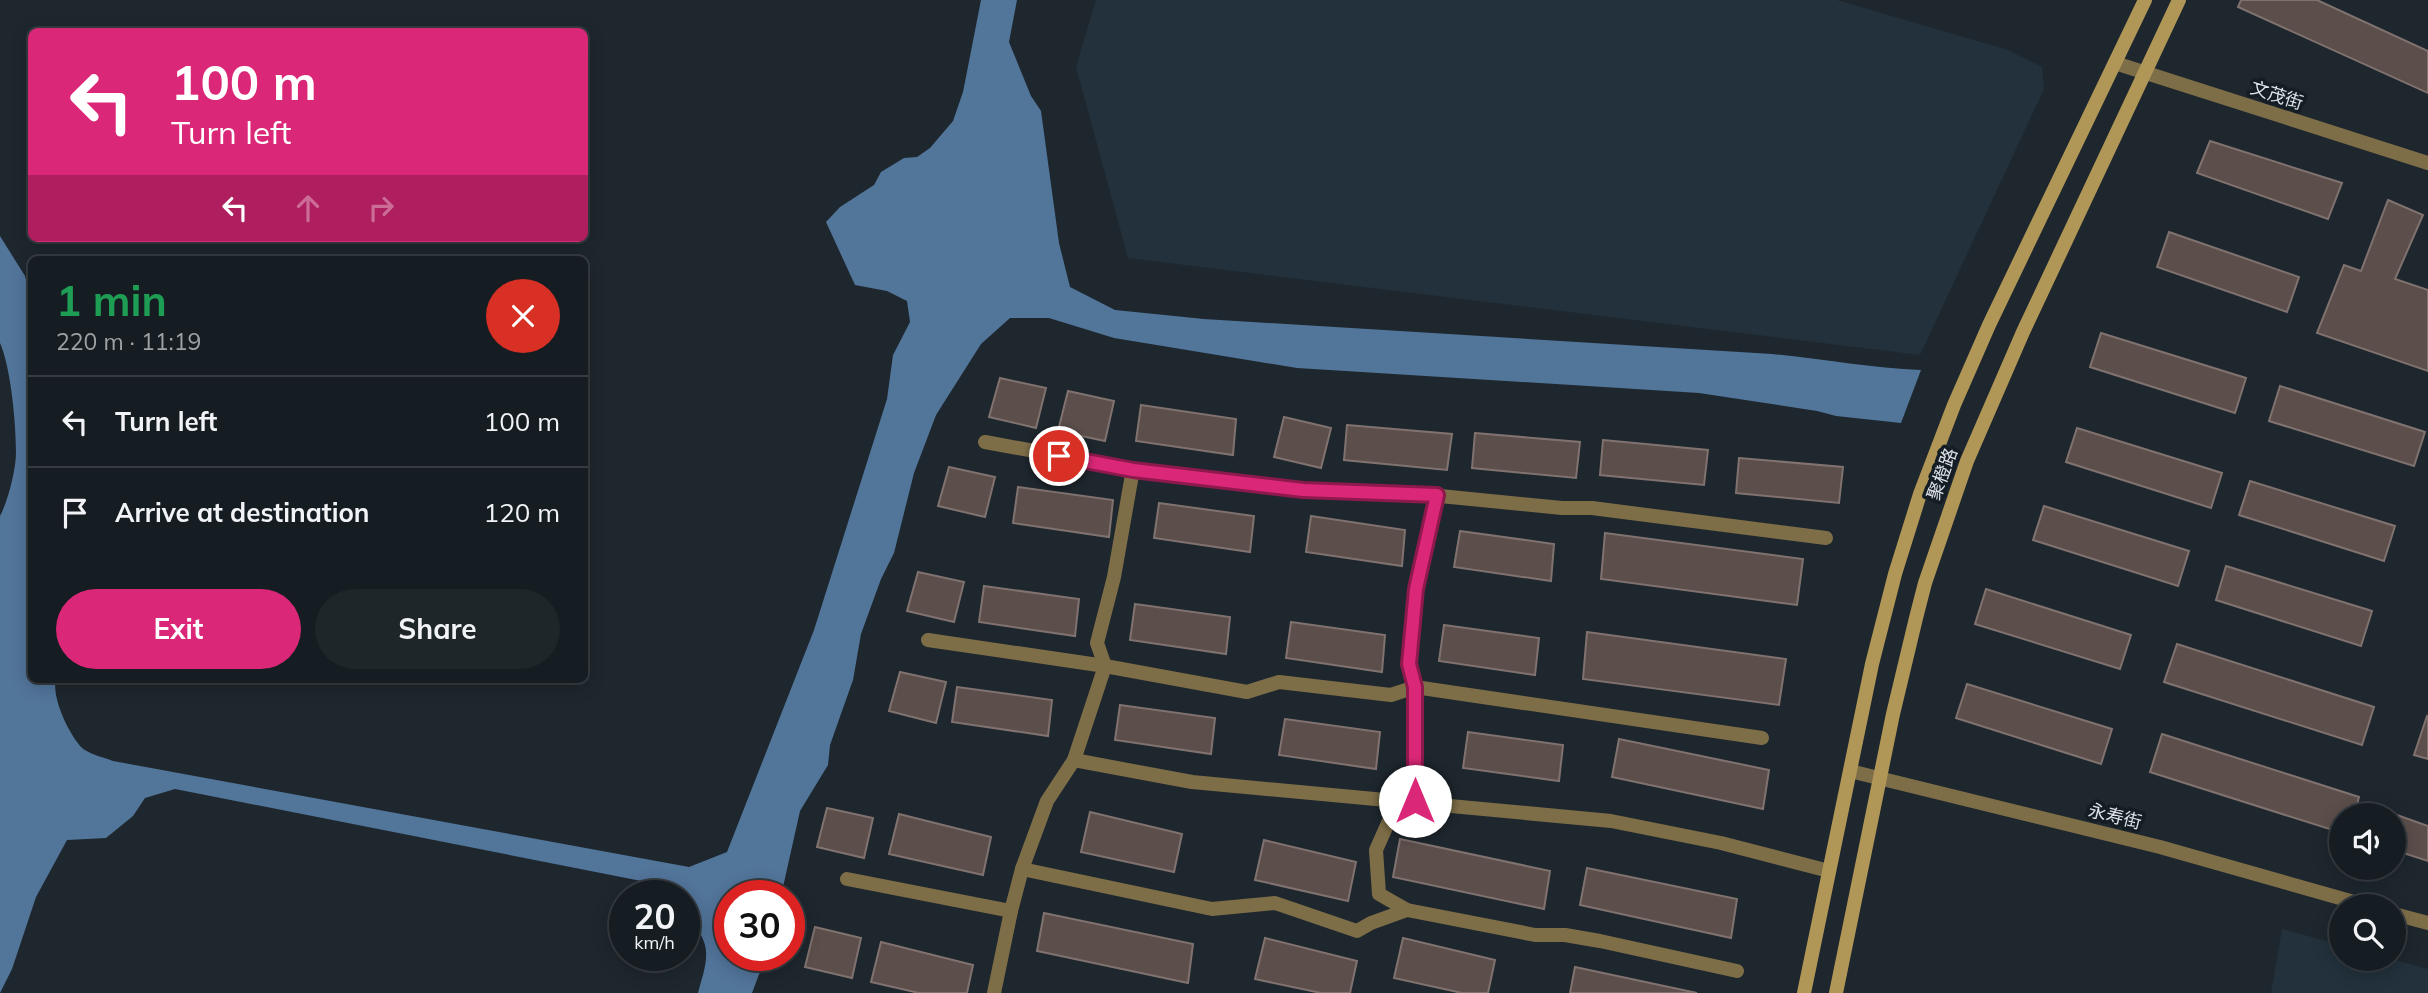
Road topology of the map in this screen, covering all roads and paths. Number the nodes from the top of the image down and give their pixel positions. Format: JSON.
{"nodes":[{"id":1,"x":2145,"y":0,"type":"edge"},
{"id":2,"x":2179,"y":0,"type":"edge"},
{"id":3,"x":2115,"y":63,"type":"junction"},
{"id":4,"x":2145,"y":72,"type":"junction"},
{"id":5,"x":2428,"y":163,"type":"edge"},
{"id":6,"x":985,"y":442,"type":"dead end"},
{"id":7,"x":1133,"y":470,"type":"junction"},
{"id":8,"x":1437,"y":495,"type":"junction"},
{"id":9,"x":1826,"y":538,"type":"dead end"},
{"id":10,"x":928,"y":640,"type":"dead end"},
{"id":11,"x":1105,"y":666,"type":"junction"},
{"id":12,"x":1415,"y":687,"type":"junction"},
{"id":13,"x":1762,"y":738,"type":"dead end"},
{"id":14,"x":1074,"y":760,"type":"junction"},
{"id":15,"x":1850,"y":771,"type":"junction"},
{"id":16,"x":1880,"y":777,"type":"junction"},
{"id":17,"x":1415,"y":801,"type":"junction"},
{"id":18,"x":1022,"y":869,"type":"junction"},
{"id":19,"x":1829,"y":871,"type":"junction"},
{"id":20,"x":847,"y":879,"type":"dead end"},
{"id":21,"x":2329,"y":895,"type":"edge"},
{"id":22,"x":1407,"y":910,"type":"junction"},
{"id":23,"x":1010,"y":911,"type":"junction"},
{"id":24,"x":2406,"y":917,"type":"edge"},
{"id":25,"x":2428,"y":923,"type":"edge"},
{"id":26,"x":1737,"y":971,"type":"dead end"},
{"id":27,"x":994,"y":993,"type":"edge"},
{"id":28,"x":1804,"y":993,"type":"edge"},
{"id":29,"x":1836,"y":993,"type":"edge"}],
"edges":[{"from":1,"to":3,"type":"street","name":"聚橙路"},
{"from":2,"to":4,"type":"street","name":"聚橙路"},
{"from":3,"to":4,"type":"street","name":"文茂街"},
{"from":3,"to":15,"type":"street","name":"聚橙路"},
{"from":4,"to":5,"type":"street","name":"文茂街"},
{"from":4,"to":16,"type":"street","name":"聚橙路"},
{"from":6,"to":7,"type":"street"},
{"from":7,"to":8,"type":"street"},
{"from":7,"to":11,"type":"street"},
{"from":8,"to":9,"type":"street"},
{"from":8,"to":12,"type":"street"},
{"from":10,"to":11,"type":"street"},
{"from":11,"to":12,"type":"street"},
{"from":11,"to":14,"type":"street"},
{"from":12,"to":13,"type":"street"},
{"from":12,"to":17,"type":"street"},
{"from":14,"to":17,"type":"street"},
{"from":14,"to":18,"type":"street"},
{"from":15,"to":16,"type":"street","name":"永寿街"},
{"from":15,"to":19,"type":"street","name":"聚橙路"},
{"from":16,"to":21,"type":"street","name":"永寿街"},
{"from":16,"to":29,"type":"street","name":"聚橙路"},
{"from":17,"to":19,"type":"street"},
{"from":17,"to":22,"type":"street"},
{"from":18,"to":22,"type":"street"},
{"from":18,"to":23,"type":"street"},
{"from":19,"to":28,"type":"street","name":"聚橙路"},
{"from":20,"to":23,"type":"street"},
{"from":22,"to":26,"type":"street"},
{"from":23,"to":27,"type":"street"},
{"from":24,"to":25,"type":"street"}]}
